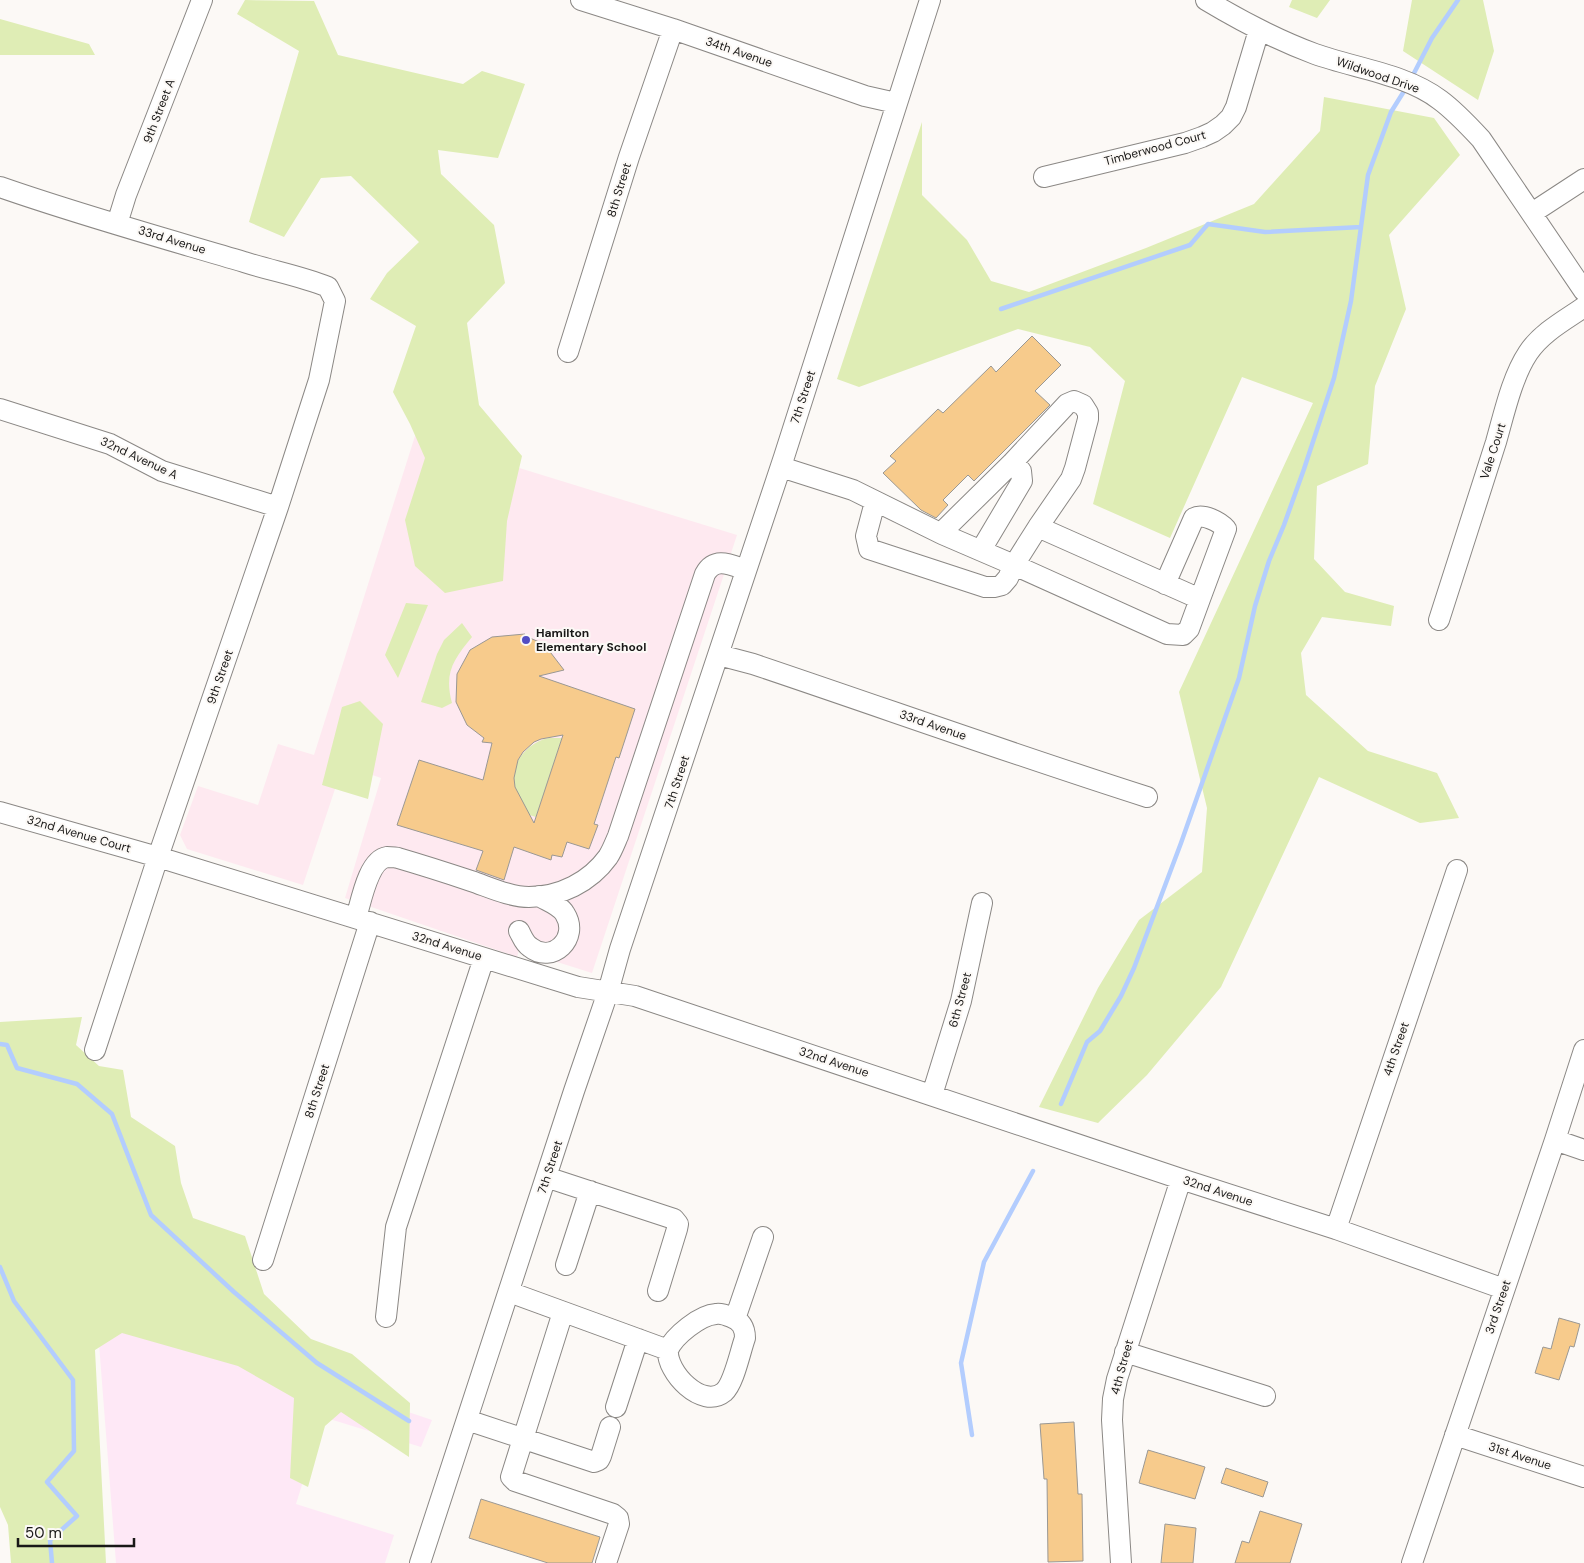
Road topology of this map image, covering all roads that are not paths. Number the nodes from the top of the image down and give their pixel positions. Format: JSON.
{"nodes":[{"id":1,"x":202,"y":0,"type":"edge"},
{"id":2,"x":582,"y":0,"type":"edge"},
{"id":3,"x":930,"y":0,"type":"edge"},
{"id":4,"x":1206,"y":0,"type":"edge"},
{"id":5,"x":613,"y":5,"type":"edge"},
{"id":6,"x":674,"y":29,"type":"junction"},
{"id":7,"x":1259,"y":30,"type":"junction"},
{"id":8,"x":896,"y":103,"type":"junction"},
{"id":9,"x":1044,"y":177,"type":"dead end"},
{"id":10,"x":1584,"y":179,"type":"edge"},
{"id":11,"x":0,"y":187,"type":"edge"},
{"id":12,"x":1532,"y":213,"type":"junction"},
{"id":13,"x":117,"y":224,"type":"junction"},
{"id":14,"x":1584,"y":291,"type":"edge"},
{"id":15,"x":335,"y":301,"type":"joint"},
{"id":16,"x":1584,"y":307,"type":"edge"},
{"id":17,"x":568,"y":352,"type":"dead end"},
{"id":18,"x":0,"y":410,"type":"edge"},
{"id":19,"x":1014,"y":462,"type":"junction"},
{"id":20,"x":781,"y":467,"type":"junction"},
{"id":21,"x":875,"y":502,"type":"junction"},
{"id":22,"x":278,"y":507,"type":"junction"},
{"id":23,"x":1038,"y":527,"type":"junction"},
{"id":24,"x":942,"y":534,"type":"junction"},
{"id":25,"x":981,"y":550,"type":"junction"},
{"id":26,"x":1014,"y":565,"type":"junction"},
{"id":27,"x":746,"y":570,"type":"junction"},
{"id":28,"x":1165,"y":584,"type":"junction"},
{"id":29,"x":1200,"y":599,"type":"junction"},
{"id":30,"x":1439,"y":620,"type":"dead end"},
{"id":31,"x":718,"y":655,"type":"junction"},
{"id":32,"x":1146,"y":797,"type":"dead end"},
{"id":33,"x":0,"y":812,"type":"edge"},
{"id":34,"x":158,"y":857,"type":"junction"},
{"id":35,"x":1457,"y":870,"type":"dead end"},
{"id":36,"x":539,"y":896,"type":"junction"},
{"id":37,"x":982,"y":903,"type":"dead end"},
{"id":38,"x":363,"y":920,"type":"junction"},
{"id":39,"x":519,"y":931,"type":"dead end"},
{"id":40,"x":484,"y":958,"type":"junction"},
{"id":41,"x":608,"y":992,"type":"junction"},
{"id":42,"x":95,"y":1050,"type":"dead end"},
{"id":43,"x":1584,"y":1050,"type":"edge"},
{"id":44,"x":932,"y":1095,"type":"junction"},
{"id":45,"x":1555,"y":1140,"type":"junction"},
{"id":46,"x":1584,"y":1150,"type":"edge"},
{"id":47,"x":546,"y":1177,"type":"junction"},
{"id":48,"x":1181,"y":1179,"type":"junction"},
{"id":49,"x":590,"y":1191,"type":"junction"},
{"id":50,"x":1336,"y":1229,"type":"junction"},
{"id":51,"x":764,"y":1237,"type":"dead end"},
{"id":52,"x":264,"y":1260,"type":"dead end"},
{"id":53,"x":566,"y":1265,"type":"dead end"},
{"id":54,"x":1504,"y":1289,"type":"junction"},
{"id":55,"x":658,"y":1291,"type":"dead end"},
{"id":56,"x":509,"y":1292,"type":"junction"},
{"id":57,"x":563,"y":1312,"type":"junction"},
{"id":58,"x":386,"y":1317,"type":"dead end"},
{"id":59,"x":735,"y":1319,"type":"junction"},
{"id":60,"x":638,"y":1339,"type":"junction"},
{"id":61,"x":668,"y":1350,"type":"junction"},
{"id":62,"x":1125,"y":1352,"type":"junction"},
{"id":63,"x":1265,"y":1396,"type":"dead end"},
{"id":64,"x":616,"y":1407,"type":"dead end"},
{"id":65,"x":467,"y":1420,"type":"junction"},
{"id":66,"x":610,"y":1427,"type":"dead end"},
{"id":67,"x":1455,"y":1435,"type":"junction"},
{"id":68,"x":522,"y":1439,"type":"junction"},
{"id":69,"x":1584,"y":1477,"type":"edge"},
{"id":70,"x":424,"y":1562,"type":"edge"},
{"id":71,"x":606,"y":1563,"type":"edge"},
{"id":72,"x":1120,"y":1563,"type":"edge"},
{"id":73,"x":1412,"y":1563,"type":"edge"}],
"edges":[{"from":1,"to":13,"type":"street","name":"9th Street A"},
{"from":2,"to":5,"type":"street","name":"34th Avenue"},
{"from":3,"to":8,"type":"street","name":"7th Street"},
{"from":4,"to":7,"type":"street","name":"Wildwood Drive"},
{"from":5,"to":6,"type":"street","name":"34th Avenue"},
{"from":6,"to":8,"type":"street","name":"34th Avenue"},
{"from":6,"to":17,"type":"street","name":"8th Street"},
{"from":7,"to":9,"type":"street","name":"Timberwood Court"},
{"from":7,"to":12,"type":"street","name":"Wildwood Drive"},
{"from":8,"to":20,"type":"street","name":"7th Street"},
{"from":10,"to":12,"type":"street"},
{"from":11,"to":13,"type":"street","name":"33rd Avenue"},
{"from":12,"to":14,"type":"street","name":"Wildwood Drive"},
{"from":13,"to":15,"type":"street","name":"33rd Avenue"},
{"from":15,"to":22,"type":"street","name":"9th Street"},
{"from":16,"to":30,"type":"street","name":"Vale Court"},
{"from":18,"to":22,"type":"street","name":"32nd Avenue A"},
{"from":19,"to":23,"type":"street"},
{"from":19,"to":24,"type":"street"},
{"from":19,"to":25,"type":"street"},
{"from":20,"to":21,"type":"street"},
{"from":20,"to":27,"type":"street","name":"7th Street"},
{"from":21,"to":24,"type":"street"},
{"from":21,"to":26,"type":"street"},
{"from":22,"to":34,"type":"street","name":"9th Street"},
{"from":23,"to":26,"type":"street"},
{"from":23,"to":28,"type":"street"},
{"from":24,"to":25,"type":"street"},
{"from":25,"to":26,"type":"street"},
{"from":26,"to":29,"type":"street"},
{"from":27,"to":31,"type":"street","name":"7th Street"},
{"from":27,"to":36,"type":"street"},
{"from":28,"to":29,"type":"street"},
{"from":28,"to":29,"type":"street"},
{"from":31,"to":32,"type":"street","name":"33rd Avenue"},
{"from":31,"to":41,"type":"street","name":"7th Street"},
{"from":33,"to":34,"type":"street","name":"32nd Avenue Court"},
{"from":34,"to":38,"type":"street","name":"32nd Avenue"},
{"from":34,"to":42,"type":"street","name":"9th Street"},
{"from":35,"to":50,"type":"street","name":"4th Street"},
{"from":36,"to":38,"type":"street","name":"8th Street"},
{"from":36,"to":39,"type":"street"},
{"from":37,"to":44,"type":"street","name":"6th Street"},
{"from":38,"to":40,"type":"street","name":"32nd Avenue"},
{"from":38,"to":52,"type":"street","name":"8th Street"},
{"from":40,"to":41,"type":"street","name":"32nd Avenue"},
{"from":40,"to":58,"type":"street"},
{"from":41,"to":44,"type":"street","name":"32nd Avenue"},
{"from":41,"to":47,"type":"street","name":"7th Street"},
{"from":43,"to":45,"type":"street","name":"3rd Street"},
{"from":44,"to":48,"type":"street","name":"32nd Avenue"},
{"from":45,"to":46,"type":"street"},
{"from":45,"to":54,"type":"street","name":"3rd Street"},
{"from":47,"to":49,"type":"street"},
{"from":47,"to":56,"type":"street","name":"7th Street"},
{"from":48,"to":50,"type":"street","name":"32nd Avenue"},
{"from":48,"to":62,"type":"street","name":"4th Street"},
{"from":49,"to":53,"type":"street"},
{"from":49,"to":55,"type":"street"},
{"from":50,"to":54,"type":"street","name":"32nd Avenue"},
{"from":51,"to":59,"type":"street"},
{"from":54,"to":67,"type":"street","name":"3rd Street"},
{"from":56,"to":57,"type":"street"},
{"from":56,"to":65,"type":"street","name":"7th Street"},
{"from":57,"to":60,"type":"street"},
{"from":57,"to":68,"type":"street"},
{"from":59,"to":61,"type":"street"},
{"from":59,"to":61,"type":"street"},
{"from":60,"to":61,"type":"street"},
{"from":60,"to":64,"type":"street"},
{"from":62,"to":63,"type":"street"},
{"from":62,"to":72,"type":"street","name":"4th Street"},
{"from":65,"to":68,"type":"street"},
{"from":65,"to":70,"type":"street","name":"7th Street"},
{"from":66,"to":68,"type":"street"},
{"from":67,"to":69,"type":"street","name":"31st Avenue"},
{"from":67,"to":73,"type":"street","name":"3rd Street"},
{"from":68,"to":71,"type":"street"}]}
